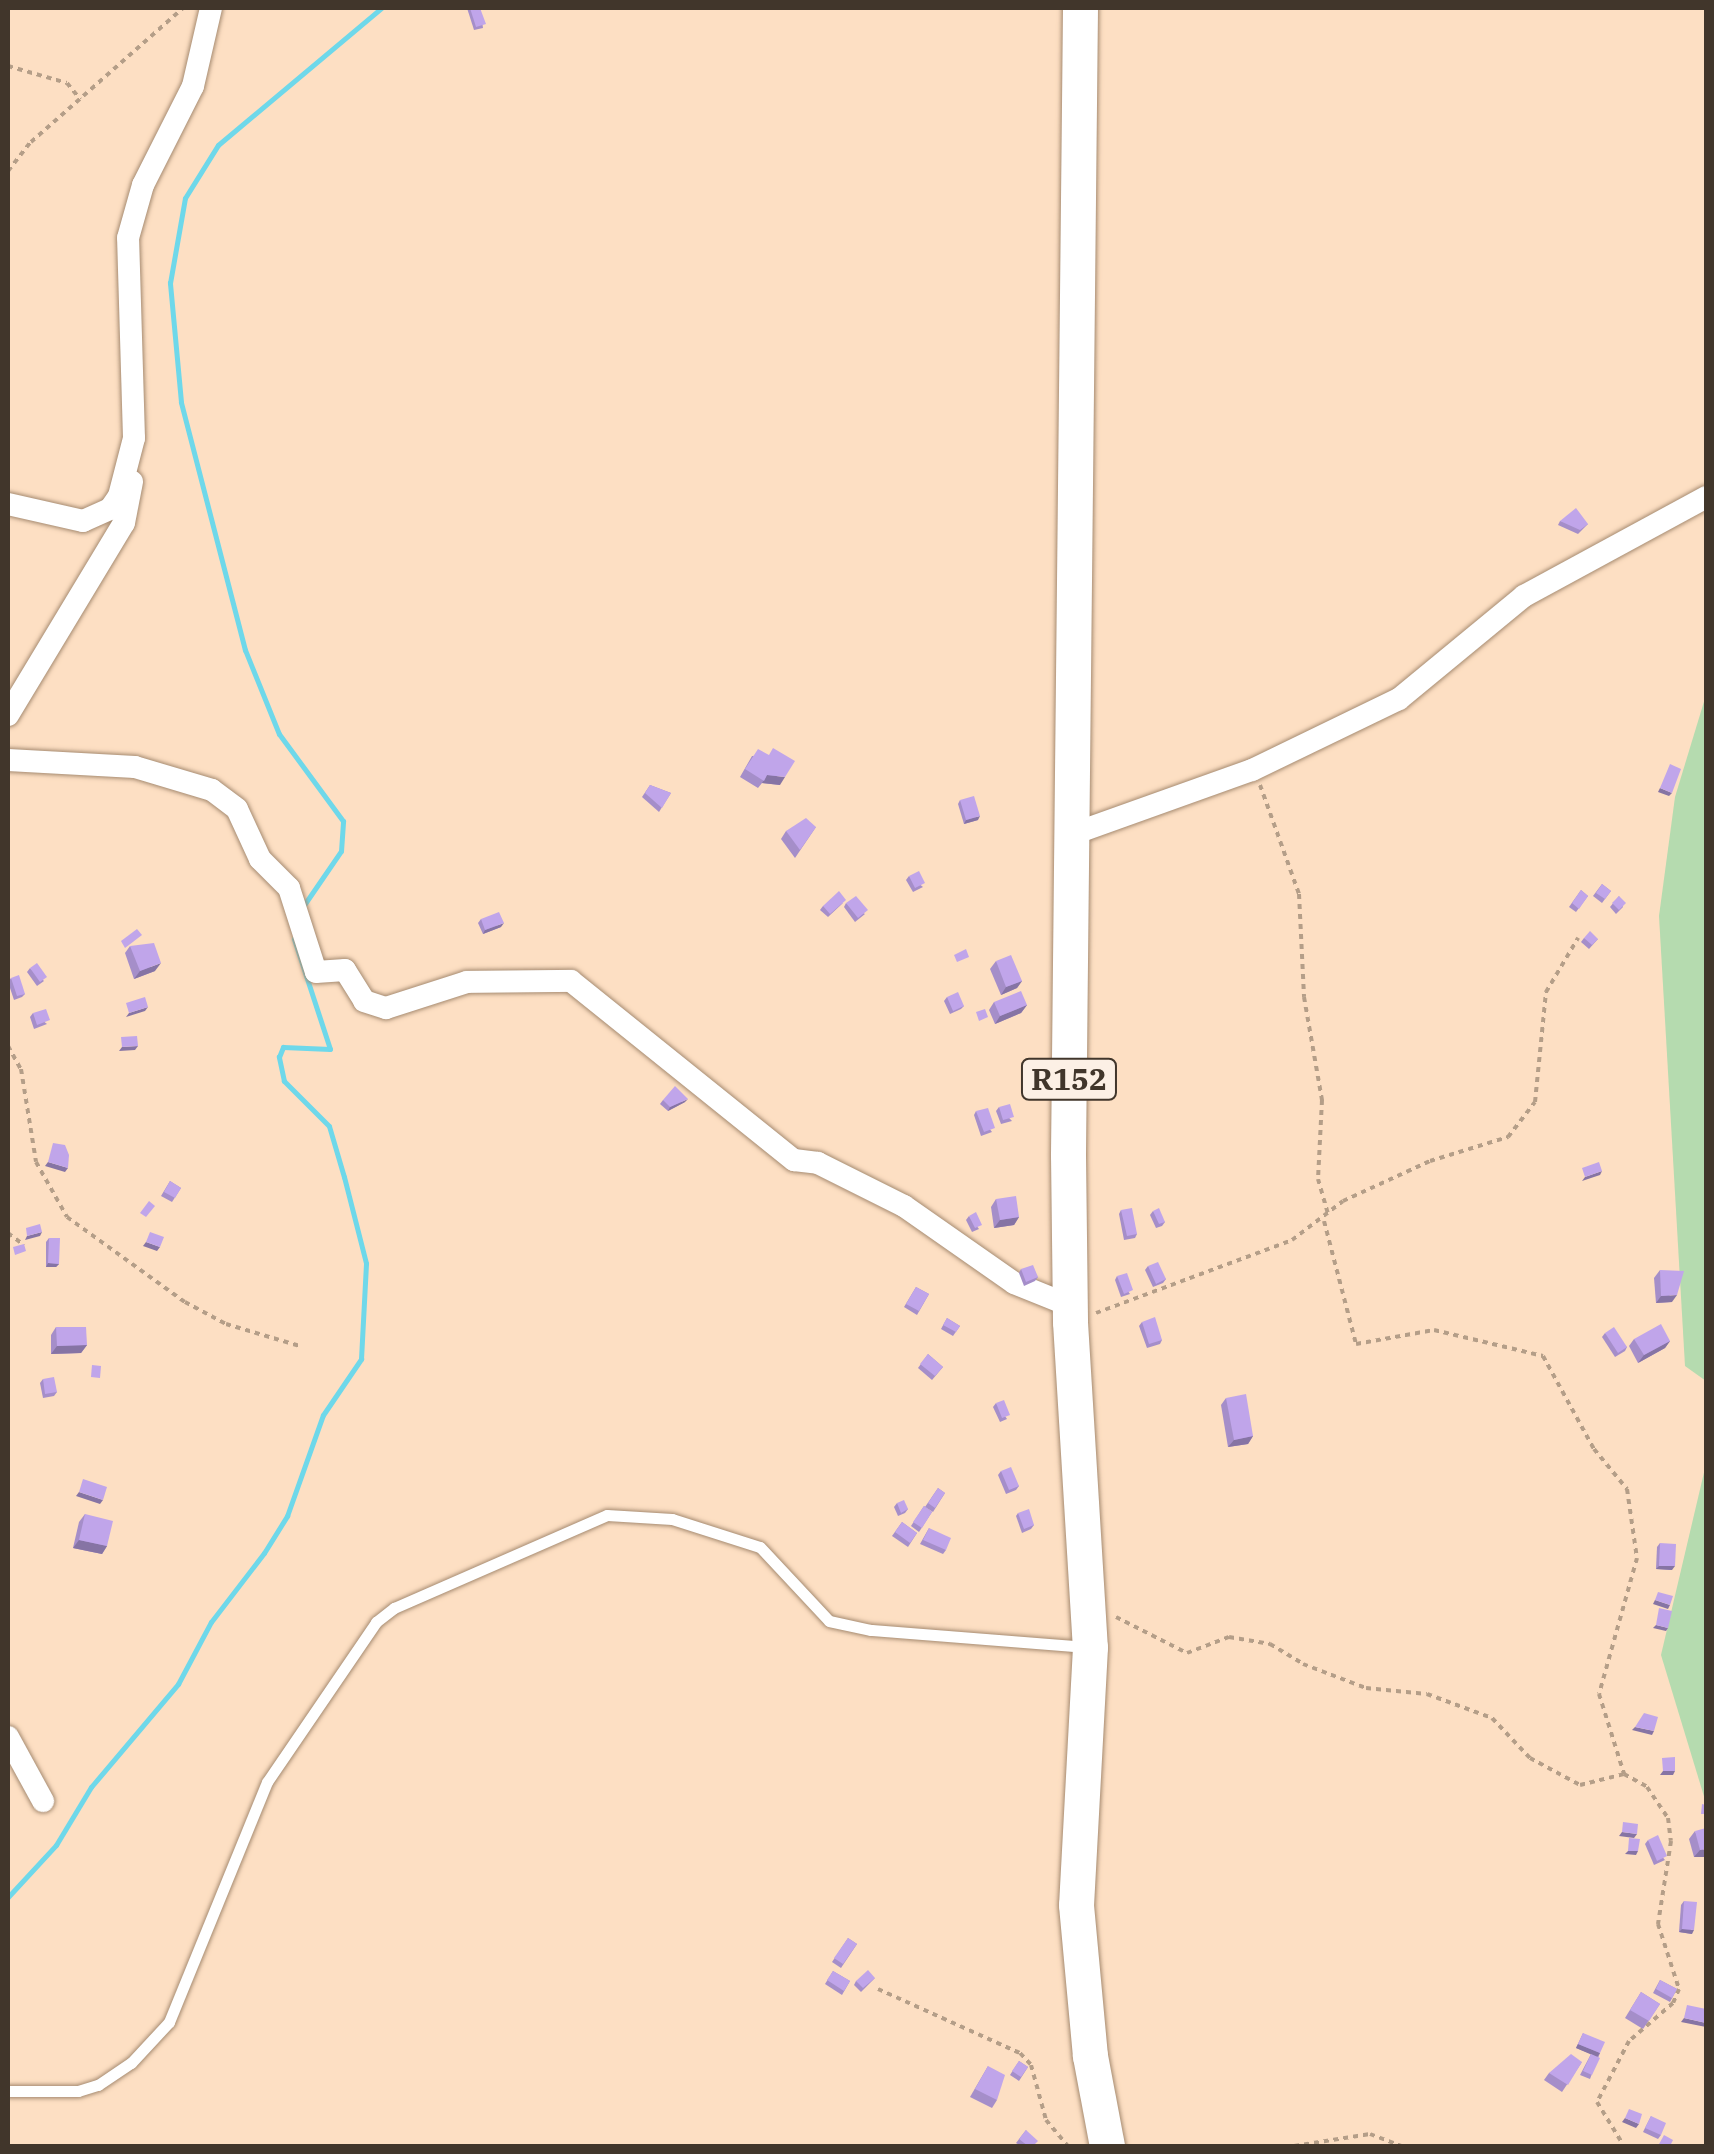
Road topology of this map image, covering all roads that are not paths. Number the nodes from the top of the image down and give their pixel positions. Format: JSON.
{"nodes":[{"id":1,"x":211,"y":8,"type":"edge"},
{"id":2,"x":1080,"y":8,"type":"edge"},
{"id":3,"x":131,"y":460,"type":"junction"},
{"id":4,"x":1706,"y":497,"type":"edge"},
{"id":5,"x":8,"y":504,"type":"edge"},
{"id":6,"x":8,"y":715,"type":"edge"},
{"id":7,"x":8,"y":760,"type":"edge"},
{"id":8,"x":1073,"y":834,"type":"junction"},
{"id":9,"x":1070,"y":1314,"type":"junction"},
{"id":10,"x":1090,"y":1647,"type":"junction"},
{"id":11,"x":8,"y":1737,"type":"edge"},
{"id":12,"x":43,"y":1801,"type":"dead end"},
{"id":13,"x":8,"y":2091,"type":"edge"},
{"id":14,"x":1107,"y":2146,"type":"edge"}],
"edges":[{"from":1,"to":3,"type":"street"},
{"from":2,"to":8,"type":"main road","number":"R152"},
{"from":3,"to":5,"type":"street"},
{"from":3,"to":6,"type":"street"},
{"from":4,"to":8,"type":"street"},
{"from":7,"to":9,"type":"street"},
{"from":8,"to":9,"type":"main road","number":"R152"},
{"from":9,"to":10,"type":"main road","number":"R152"},
{"from":10,"to":13,"type":"lane"},
{"from":10,"to":14,"type":"main road","number":"R152"},
{"from":11,"to":12,"type":"street"}]}
